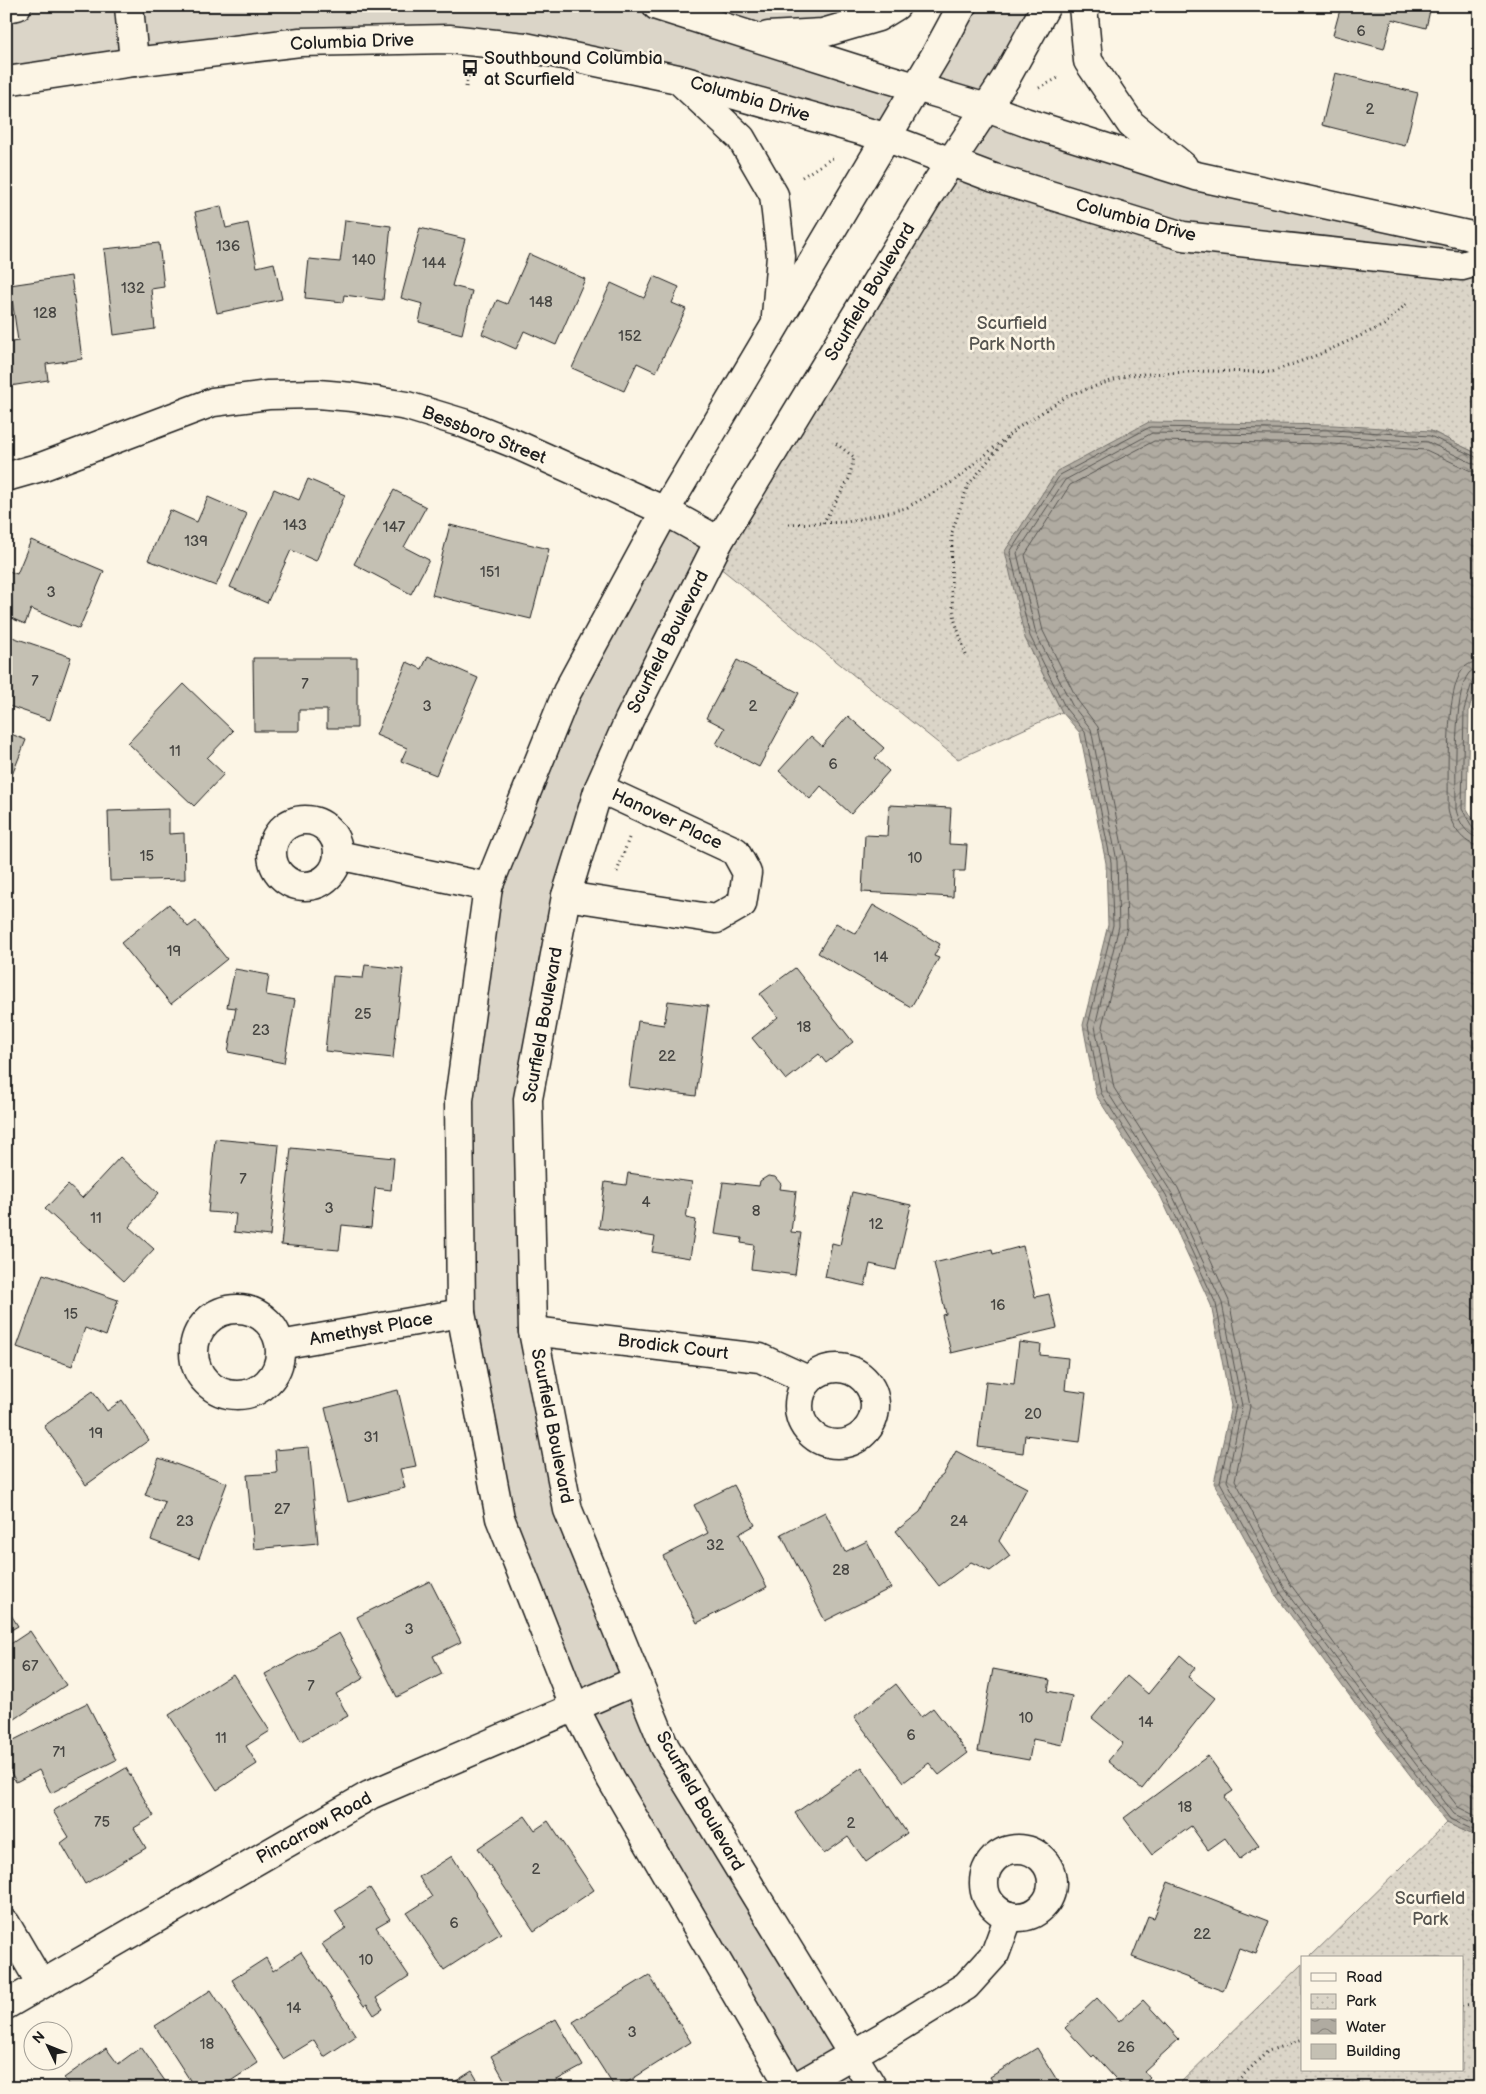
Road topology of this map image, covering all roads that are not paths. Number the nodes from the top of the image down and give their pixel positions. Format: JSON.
{"nodes":[{"id":1,"x":17,"y":6,"type":"edge"},
{"id":2,"x":128,"y":6,"type":"edge"},
{"id":3,"x":657,"y":6,"type":"edge"},
{"id":4,"x":896,"y":6,"type":"edge"},
{"id":5,"x":962,"y":6,"type":"edge"},
{"id":6,"x":1046,"y":6,"type":"edge"},
{"id":7,"x":1083,"y":6,"type":"edge"},
{"id":8,"x":6,"y":8,"type":"edge"},
{"id":9,"x":750,"y":36,"type":"junction"},
{"id":10,"x":134,"y":62,"type":"junction"},
{"id":11,"x":678,"y":79,"type":"junction"},
{"id":12,"x":6,"y":81,"type":"edge"},
{"id":13,"x":916,"y":86,"type":"junction"},
{"id":14,"x":987,"y":108,"type":"junction"},
{"id":15,"x":885,"y":137,"type":"junction"},
{"id":16,"x":949,"y":162,"type":"junction"},
{"id":17,"x":1196,"y":176,"type":"junction"},
{"id":18,"x":1480,"y":240,"type":"edge"},
{"id":19,"x":1480,"y":261,"type":"edge"},
{"id":20,"x":775,"y":323,"type":"junction"},
{"id":21,"x":6,"y":477,"type":"edge"},
{"id":22,"x":664,"y":511,"type":"junction"},
{"id":23,"x":719,"y":541,"type":"junction"},
{"id":24,"x":600,"y":788,"type":"junction"},
{"id":25,"x":338,"y":855,"type":"dead end"},
{"id":26,"x":488,"y":887,"type":"junction"},
{"id":27,"x":566,"y":896,"type":"junction"},
{"id":28,"x":461,"y":1313,"type":"junction"},
{"id":29,"x":533,"y":1331,"type":"junction"},
{"id":30,"x":280,"y":1345,"type":"dead end"},
{"id":31,"x":808,"y":1380,"type":"dead end"},
{"id":32,"x":638,"y":1680,"type":"junction"},
{"id":33,"x":574,"y":1706,"type":"junction"},
{"id":34,"x":1009,"y":1916,"type":"dead end"},
{"id":35,"x":6,"y":1924,"type":"edge"},
{"id":36,"x":41,"y":1984,"type":"junction"},
{"id":37,"x":6,"y":2005,"type":"edge"},
{"id":38,"x":852,"y":2055,"type":"junction"},
{"id":39,"x":793,"y":2088,"type":"edge"},
{"id":40,"x":873,"y":2088,"type":"edge"}],
"edges":[{"from":1,"to":8,"type":"street"},
{"from":2,"to":10,"type":"street"},
{"from":3,"to":9,"type":"street"},
{"from":4,"to":9,"type":"street"},
{"from":5,"to":13,"type":"street"},
{"from":6,"to":14,"type":"street","name":"Scurfield Boulevard"},
{"from":7,"to":17,"type":"street"},
{"from":9,"to":13,"type":"street"},
{"from":10,"to":11,"type":"street","name":"Columbia Drive"},
{"from":10,"to":12,"type":"street","name":"Columbia Drive"},
{"from":11,"to":15,"type":"street","name":"Columbia Drive"},
{"from":11,"to":20,"type":"street"},
{"from":13,"to":14,"type":"street"},
{"from":13,"to":15,"type":"street"},
{"from":14,"to":16,"type":"street","name":"Scurfield Boulevard"},
{"from":14,"to":17,"type":"street"},
{"from":15,"to":16,"type":"street","name":"Columbia Drive"},
{"from":15,"to":20,"type":"street"},
{"from":16,"to":19,"type":"street","name":"Columbia Drive"},
{"from":16,"to":23,"type":"street","name":"Scurfield Boulevard"},
{"from":17,"to":18,"type":"street"},
{"from":20,"to":22,"type":"street"},
{"from":21,"to":22,"type":"street","name":"Bessboro Street"},
{"from":22,"to":23,"type":"street","name":"Bessboro Street"},
{"from":22,"to":26,"type":"street"},
{"from":23,"to":24,"type":"street","name":"Scurfield Boulevard"},
{"from":24,"to":27,"type":"street","name":"Scurfield Boulevard"},
{"from":24,"to":27,"type":"street","name":"Hanover Place"},
{"from":25,"to":26,"type":"street"},
{"from":26,"to":28,"type":"street"},
{"from":27,"to":29,"type":"street","name":"Scurfield Boulevard"},
{"from":28,"to":30,"type":"street","name":"Amethyst Place"},
{"from":28,"to":33,"type":"street"},
{"from":29,"to":31,"type":"street","name":"Brodick Court"},
{"from":29,"to":32,"type":"street","name":"Scurfield Boulevard"},
{"from":32,"to":33,"type":"street","name":"Pincarrow Road"},
{"from":32,"to":38,"type":"street","name":"Scurfield Boulevard"},
{"from":33,"to":36,"type":"street","name":"Pincarrow Road"},
{"from":33,"to":39,"type":"street"},
{"from":34,"to":38,"type":"street"},
{"from":35,"to":36,"type":"street"},
{"from":36,"to":37,"type":"street","name":"Pincarrow Road"},
{"from":38,"to":39,"type":"street"},
{"from":38,"to":40,"type":"street","name":"Scurfield Boulevard"}]}
